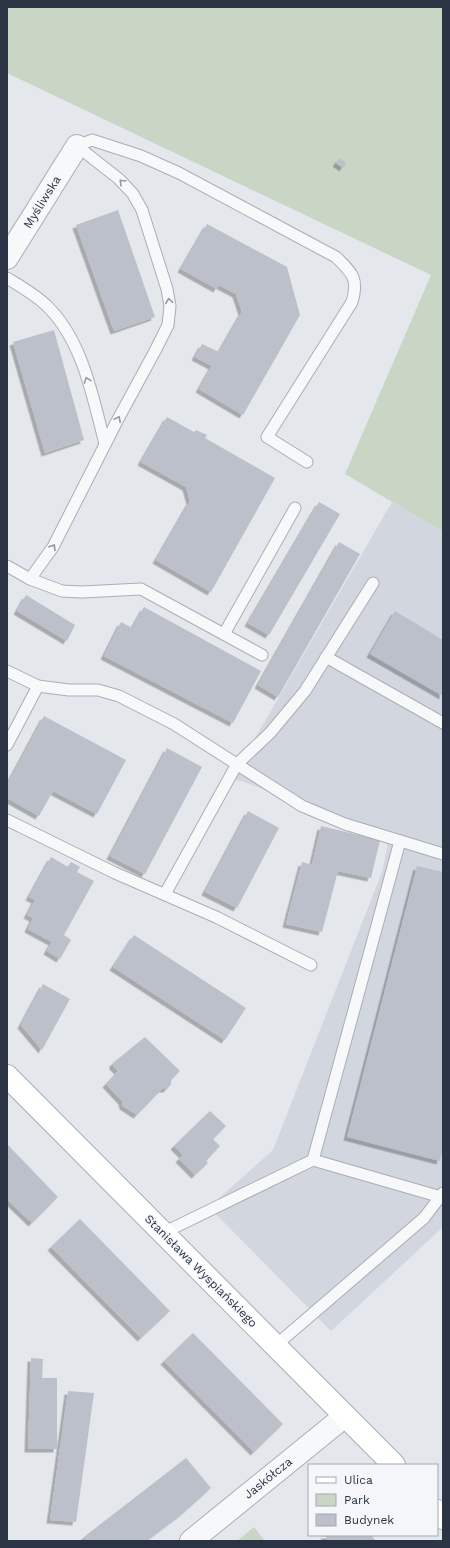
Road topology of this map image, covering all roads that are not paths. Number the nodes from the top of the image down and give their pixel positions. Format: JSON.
{"nodes":[{"id":1,"x":77,"y":146,"type":"junction"},
{"id":2,"x":7,"y":258,"type":"edge"},
{"id":3,"x":7,"y":278,"type":"edge"},
{"id":4,"x":105,"y":444,"type":"junction"},
{"id":5,"x":308,"y":462,"type":"dead end"},
{"id":6,"x":295,"y":508,"type":"dead end"},
{"id":7,"x":7,"y":566,"type":"edge"},
{"id":8,"x":30,"y":579,"type":"junction"},
{"id":9,"x":373,"y":583,"type":"dead end"},
{"id":10,"x":224,"y":634,"type":"junction"},
{"id":11,"x":262,"y":655,"type":"dead end"},
{"id":12,"x":326,"y":657,"type":"junction"},
{"id":13,"x":7,"y":671,"type":"edge"},
{"id":14,"x":38,"y":686,"type":"junction"},
{"id":15,"x":443,"y":723,"type":"edge"},
{"id":16,"x":7,"y":745,"type":"edge"},
{"id":17,"x":238,"y":764,"type":"junction"},
{"id":18,"x":7,"y":820,"type":"edge"},
{"id":19,"x":400,"y":841,"type":"junction"},
{"id":20,"x":443,"y":854,"type":"edge"},
{"id":21,"x":165,"y":894,"type":"junction"},
{"id":22,"x":310,"y":965,"type":"dead end"},
{"id":23,"x":7,"y":1076,"type":"edge"},
{"id":24,"x":313,"y":1160,"type":"junction"},
{"id":25,"x":442,"y":1195,"type":"edge"},
{"id":26,"x":163,"y":1233,"type":"junction"},
{"id":27,"x":275,"y":1346,"type":"junction"},
{"id":28,"x":345,"y":1416,"type":"junction"},
{"id":29,"x":393,"y":1464,"type":"edge"},
{"id":30,"x":191,"y":1541,"type":"edge"}],
"edges":[{"from":1,"to":2,"type":"street","name":"Myśliwska"},
{"from":4,"to":1,"type":"lane","one_way":true},
{"from":1,"to":5,"type":"lane"},
{"from":4,"to":3,"type":"lane","one_way":true},
{"from":8,"to":4,"type":"lane","one_way":true},
{"from":6,"to":10,"type":"lane"},
{"from":7,"to":8,"type":"lane"},
{"from":8,"to":10,"type":"lane"},
{"from":9,"to":12,"type":"lane"},
{"from":10,"to":11,"type":"lane"},
{"from":12,"to":15,"type":"lane"},
{"from":12,"to":17,"type":"lane"},
{"from":13,"to":14,"type":"lane"},
{"from":14,"to":16,"type":"lane"},
{"from":14,"to":17,"type":"lane"},
{"from":17,"to":19,"type":"lane"},
{"from":17,"to":21,"type":"lane"},
{"from":18,"to":21,"type":"lane"},
{"from":19,"to":20,"type":"lane"},
{"from":19,"to":24,"type":"lane"},
{"from":21,"to":22,"type":"lane"},
{"from":23,"to":26,"type":"main road","name":"Stanisława Wyspiańskiego"},
{"from":24,"to":25,"type":"lane"},
{"from":24,"to":26,"type":"lane"},
{"from":25,"to":27,"type":"lane"},
{"from":26,"to":27,"type":"main road","name":"Stanisława Wyspiańskiego"},
{"from":27,"to":28,"type":"main road","name":"Stanisława Wyspiańskiego"},
{"from":28,"to":29,"type":"main road","name":"Stanisława Wyspiańskiego"},
{"from":28,"to":30,"type":"street","name":"Jaskółcza"}]}
